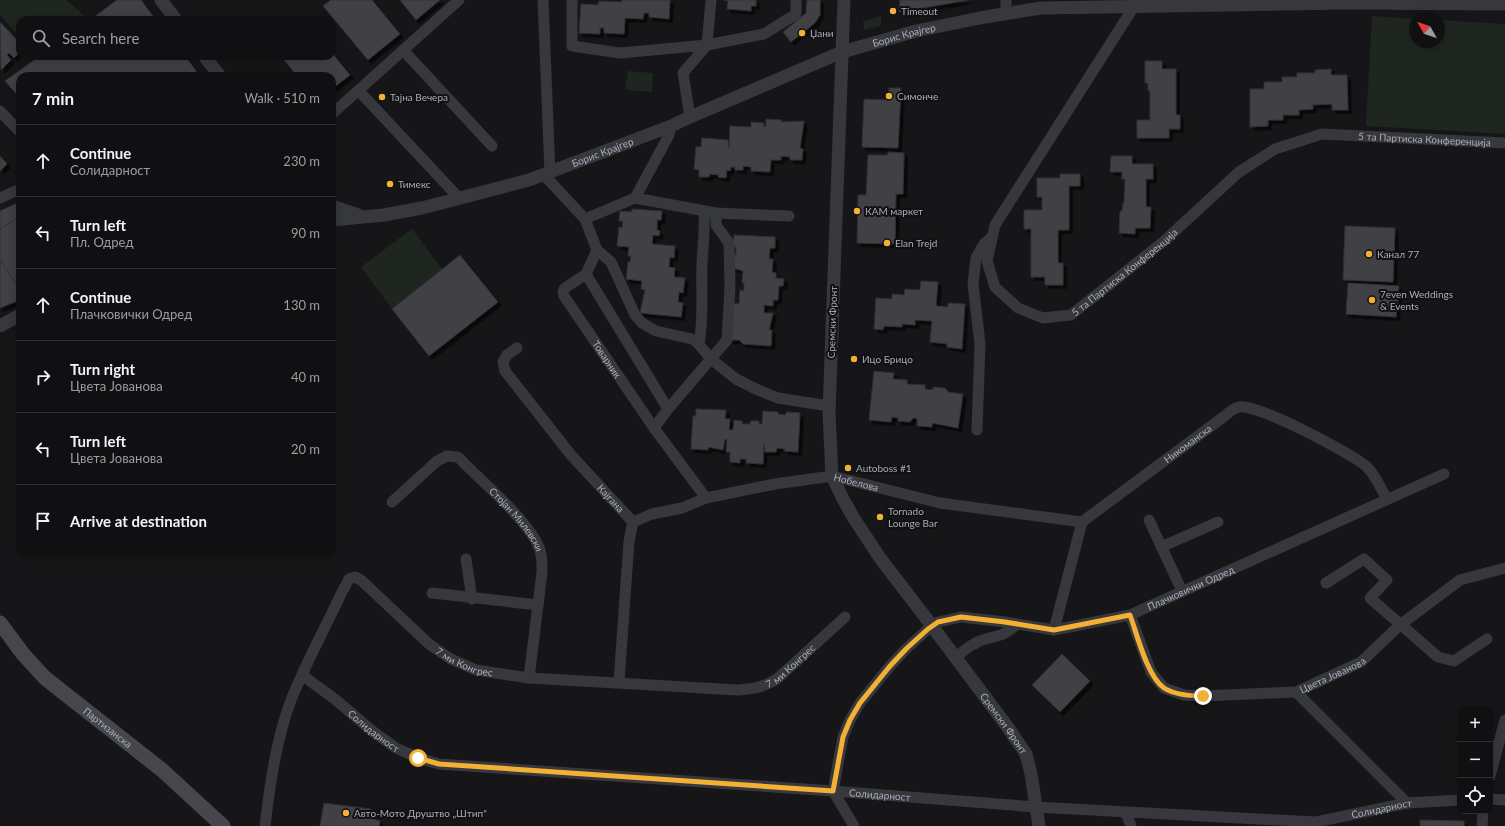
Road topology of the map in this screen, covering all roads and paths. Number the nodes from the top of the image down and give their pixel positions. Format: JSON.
{"nodes":[{"id":1,"x":161,"y":0,"type":"edge"},
{"id":2,"x":459,"y":0,"type":"edge"},
{"id":3,"x":543,"y":0,"type":"edge"},
{"id":4,"x":572,"y":0,"type":"edge"},
{"id":5,"x":711,"y":0,"type":"edge"},
{"id":6,"x":796,"y":0,"type":"edge"},
{"id":7,"x":844,"y":0,"type":"edge"},
{"id":8,"x":1006,"y":0,"type":"edge"},
{"id":9,"x":1345,"y":1,"type":"edge"},
{"id":10,"x":1505,"y":4,"type":"edge"},
{"id":11,"x":1133,"y":8,"type":"junction"},
{"id":12,"x":1006,"y":14,"type":"junction"},
{"id":13,"x":173,"y":16,"type":"edge"},
{"id":14,"x":707,"y":45,"type":"junction"},
{"id":15,"x":403,"y":50,"type":"junction"},
{"id":16,"x":842,"y":52,"type":"junction"},
{"id":17,"x":207,"y":60,"type":"edge"},
{"id":18,"x":217,"y":72,"type":"edge"},
{"id":19,"x":359,"y":91,"type":"junction"},
{"id":20,"x":0,"y":111,"type":"edge"},
{"id":21,"x":336,"y":111,"type":"edge"},
{"id":22,"x":690,"y":117,"type":"junction"},
{"id":23,"x":671,"y":126,"type":"junction"},
{"id":24,"x":16,"y":128,"type":"edge"},
{"id":25,"x":1505,"y":143,"type":"edge"},
{"id":26,"x":492,"y":146,"type":"dead end"},
{"id":27,"x":547,"y":174,"type":"junction"},
{"id":28,"x":16,"y":191,"type":"edge"},
{"id":29,"x":0,"y":198,"type":"edge"},
{"id":30,"x":459,"y":198,"type":"junction"},
{"id":31,"x":635,"y":198,"type":"junction"},
{"id":32,"x":336,"y":207,"type":"edge"},
{"id":33,"x":704,"y":211,"type":"junction"},
{"id":34,"x":599,"y":213,"type":"junction"},
{"id":35,"x":716,"y":214,"type":"junction"},
{"id":36,"x":363,"y":216,"type":"junction"},
{"id":37,"x":789,"y":216,"type":"dead end"},
{"id":38,"x":336,"y":219,"type":"edge"},
{"id":39,"x":584,"y":219,"type":"junction"},
{"id":40,"x":589,"y":230,"type":"junction"},
{"id":41,"x":992,"y":236,"type":"junction"},
{"id":42,"x":597,"y":250,"type":"junction"},
{"id":43,"x":586,"y":274,"type":"junction"},
{"id":44,"x":16,"y":316,"type":"edge"},
{"id":45,"x":0,"y":326,"type":"edge"},
{"id":46,"x":699,"y":345,"type":"junction"},
{"id":47,"x":517,"y":348,"type":"dead end"},
{"id":48,"x":711,"y":359,"type":"junction"},
{"id":49,"x":829,"y":406,"type":"junction"},
{"id":50,"x":668,"y":409,"type":"junction"},
{"id":51,"x":654,"y":428,"type":"junction"},
{"id":52,"x":977,"y":430,"type":"dead end"},
{"id":53,"x":1444,"y":474,"type":"dead end"},
{"id":54,"x":832,"y":476,"type":"junction"},
{"id":55,"x":706,"y":498,"type":"junction"},
{"id":56,"x":1387,"y":500,"type":"junction"},
{"id":57,"x":392,"y":502,"type":"dead end"},
{"id":58,"x":1149,"y":520,"type":"dead end"},
{"id":59,"x":634,"y":522,"type":"junction"},
{"id":60,"x":1082,"y":522,"type":"junction"},
{"id":61,"x":1218,"y":522,"type":"dead end"},
{"id":62,"x":1161,"y":547,"type":"junction"},
{"id":63,"x":466,"y":559,"type":"dead end"},
{"id":64,"x":1505,"y":568,"type":"edge"},
{"id":65,"x":1326,"y":583,"type":"dead end"},
{"id":66,"x":1182,"y":592,"type":"junction"},
{"id":67,"x":432,"y":593,"type":"dead end"},
{"id":68,"x":472,"y":599,"type":"junction"},
{"id":69,"x":538,"y":605,"type":"junction"},
{"id":70,"x":1130,"y":615,"type":"junction"},
{"id":71,"x":845,"y":617,"type":"dead end"},
{"id":72,"x":0,"y":623,"type":"edge"},
{"id":73,"x":1017,"y":624,"type":"junction"},
{"id":74,"x":1400,"y":625,"type":"junction"},
{"id":75,"x":1054,"y":630,"type":"junction"},
{"id":76,"x":1487,"y":639,"type":"dead end"},
{"id":77,"x":956,"y":658,"type":"junction"},
{"id":78,"x":302,"y":675,"type":"junction"},
{"id":79,"x":529,"y":678,"type":"junction"},
{"id":80,"x":619,"y":682,"type":"junction"},
{"id":81,"x":1296,"y":692,"type":"junction"},
{"id":82,"x":1505,"y":720,"type":"edge"},
{"id":83,"x":1493,"y":765,"type":"edge"},
{"id":84,"x":833,"y":791,"type":"junction"},
{"id":85,"x":1493,"y":799,"type":"edge"},
{"id":86,"x":1457,"y":800,"type":"edge"},
{"id":87,"x":1505,"y":800,"type":"edge"},
{"id":88,"x":1407,"y":803,"type":"junction"},
{"id":89,"x":1036,"y":807,"type":"junction"},
{"id":90,"x":1126,"y":813,"type":"junction"},
{"id":91,"x":1483,"y":814,"type":"edge"},
{"id":92,"x":223,"y":826,"type":"edge"},
{"id":93,"x":265,"y":826,"type":"edge"},
{"id":94,"x":854,"y":826,"type":"edge"},
{"id":95,"x":1038,"y":826,"type":"edge"},
{"id":96,"x":1131,"y":826,"type":"edge"},
{"id":97,"x":1482,"y":826,"type":"edge"}],
"edges":[{"from":1,"to":13,"type":"street"},
{"from":2,"to":15,"type":"street"},
{"from":3,"to":27,"type":"street"},
{"from":4,"to":14,"type":"street"},
{"from":5,"to":14,"type":"street"},
{"from":6,"to":14,"type":"street"},
{"from":7,"to":16,"type":"street","name":"Сремски Фронт"},
{"from":8,"to":12,"type":"street"},
{"from":9,"to":10,"type":"street","name":"Борис Крајгер"},
{"from":9,"to":11,"type":"street","name":"Борис Крајгер"},
{"from":11,"to":12,"type":"street","name":"Борис Крајгер"},
{"from":11,"to":41,"type":"street","name":"5 та Партиска Конференција"},
{"from":12,"to":16,"type":"street","name":"Борис Крајгер"},
{"from":14,"to":22,"type":"street"},
{"from":15,"to":19,"type":"street"},
{"from":15,"to":26,"type":"street"},
{"from":16,"to":22,"type":"street","name":"Борис Крајгер"},
{"from":16,"to":49,"type":"street","name":"Сремски Фронт"},
{"from":17,"to":18,"type":"street"},
{"from":19,"to":21,"type":"street"},
{"from":19,"to":30,"type":"street"},
{"from":20,"to":24,"type":"street"},
{"from":22,"to":23,"type":"street","name":"Борис Крајгер"},
{"from":23,"to":27,"type":"street","name":"Борис Крајгер"},
{"from":23,"to":31,"type":"street"},
{"from":25,"to":41,"type":"street","name":"5 та Партиска Конференција"},
{"from":27,"to":30,"type":"street","name":"Борис Крајгер"},
{"from":27,"to":39,"type":"street"},
{"from":28,"to":29,"type":"street"},
{"from":30,"to":36,"type":"street","name":"Борис Крајгер"},
{"from":31,"to":33,"type":"street"},
{"from":31,"to":34,"type":"street"},
{"from":32,"to":36,"type":"street"},
{"from":33,"to":35,"type":"street"},
{"from":33,"to":46,"type":"street"},
{"from":34,"to":39,"type":"street"},
{"from":34,"to":40,"type":"street"},
{"from":35,"to":37,"type":"street"},
{"from":35,"to":48,"type":"street"},
{"from":36,"to":38,"type":"street","name":"Борис Крајгер"},
{"from":39,"to":40,"type":"street"},
{"from":40,"to":42,"type":"street"},
{"from":41,"to":52,"type":"street"},
{"from":42,"to":43,"type":"street"},
{"from":42,"to":46,"type":"street"},
{"from":43,"to":50,"type":"street"},
{"from":43,"to":51,"type":"street","name":"Товарник"},
{"from":44,"to":45,"type":"street"},
{"from":46,"to":48,"type":"street"},
{"from":47,"to":59,"type":"street","name":"Кајгана"},
{"from":48,"to":49,"type":"street"},
{"from":48,"to":50,"type":"street"},
{"from":49,"to":54,"type":"street","name":"Сремски Фронт"},
{"from":50,"to":51,"type":"street"},
{"from":51,"to":55,"type":"street","name":"Товарник"},
{"from":53,"to":56,"type":"street","name":"Плачковички Одред"},
{"from":54,"to":55,"type":"street","name":"Нобелова"},
{"from":54,"to":60,"type":"street","name":"Нобелова"},
{"from":54,"to":77,"type":"street","name":"Сремски Фронт","bridge":true},
{"from":55,"to":59,"type":"street","name":"Нобелова"},
{"from":56,"to":60,"type":"street","name":"Никоманска"},
{"from":56,"to":66,"type":"street","name":"Плачковички Одред"},
{"from":57,"to":69,"type":"street","name":"Стојан Милевски"},
{"from":58,"to":62,"type":"street"},
{"from":59,"to":80,"type":"street"},
{"from":60,"to":75,"type":"street"},
{"from":61,"to":62,"type":"street"},
{"from":62,"to":66,"type":"street"},
{"from":63,"to":68,"type":"street"},
{"from":64,"to":74,"type":"street","name":"Цвета Јованова"},
{"from":65,"to":74,"type":"street"},
{"from":66,"to":70,"type":"street","name":"Плачковички Одред"},
{"from":67,"to":68,"type":"street"},
{"from":68,"to":69,"type":"street"},
{"from":69,"to":79,"type":"street","name":"Стојан Милевски"},
{"from":70,"to":75,"type":"street","name":"Плачковички Одред"},
{"from":70,"to":81,"type":"street","name":"Цвета Јованова"},
{"from":71,"to":80,"type":"street","name":"7 ми Конгрес"},
{"from":72,"to":92,"type":"main road","name":"Партизанска"},
{"from":73,"to":75,"type":"street","name":"Плачковички Одред"},
{"from":73,"to":77,"type":"street"},
{"from":73,"to":84,"type":"street","name":"Плачковички Одред"},
{"from":74,"to":76,"type":"street"},
{"from":74,"to":81,"type":"street","name":"Цвета Јованова"},
{"from":77,"to":89,"type":"street","name":"Сремски Фронт"},
{"from":78,"to":79,"type":"street","name":"7 ми Конгрес"},
{"from":78,"to":84,"type":"street","name":"Солидарност"},
{"from":78,"to":93,"type":"street","name":"7 ми Конгрес"},
{"from":79,"to":80,"type":"street","name":"7 ми Конгрес"},
{"from":81,"to":88,"type":"street"},
{"from":82,"to":83,"type":"street"},
{"from":84,"to":89,"type":"street","name":"Солидарност"},
{"from":84,"to":94,"type":"street"},
{"from":85,"to":87,"type":"street"},
{"from":86,"to":88,"type":"street","name":"Солидарност"},
{"from":88,"to":90,"type":"street","name":"Солидарност"},
{"from":89,"to":90,"type":"street","name":"Солидарност"},
{"from":89,"to":95,"type":"street","name":"Сремски Фронт"},
{"from":90,"to":96,"type":"street"},
{"from":91,"to":97,"type":"street"}]}
